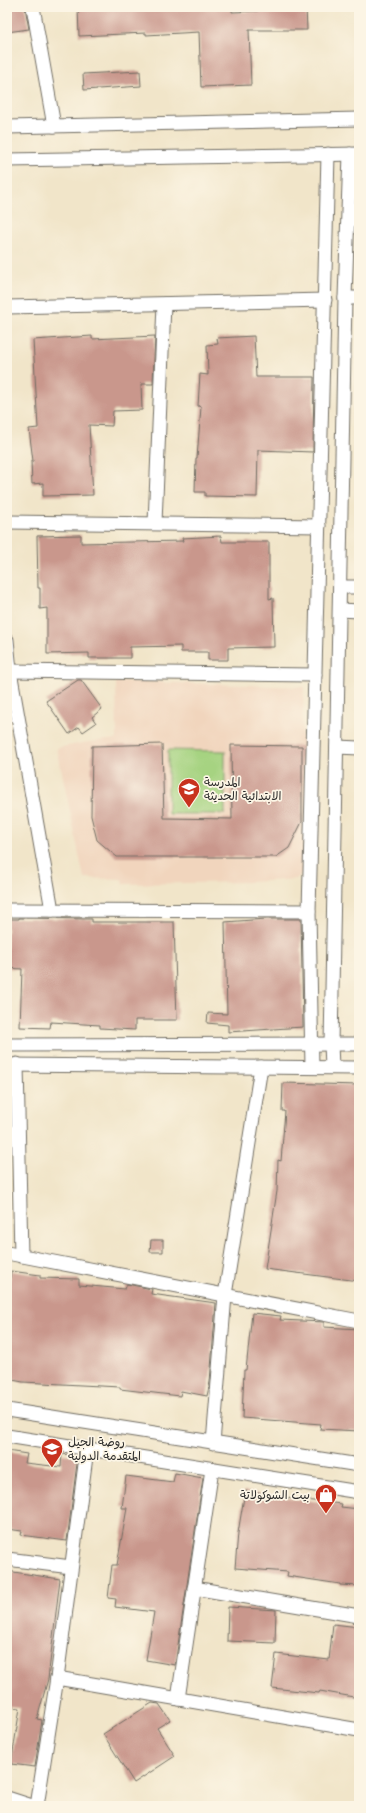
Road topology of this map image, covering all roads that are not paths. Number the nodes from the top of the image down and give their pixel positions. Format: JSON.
{"nodes":[{"id":1,"x":33,"y":7,"type":"edge"},
{"id":2,"x":359,"y":119,"type":"edge"},
{"id":3,"x":54,"y":126,"type":"junction"},
{"id":4,"x":7,"y":127,"type":"edge"},
{"id":5,"x":328,"y":154,"type":"junction"},
{"id":6,"x":354,"y":154,"type":"edge"},
{"id":7,"x":7,"y":160,"type":"edge"},
{"id":8,"x":345,"y":298,"type":"junction"},
{"id":9,"x":359,"y":298,"type":"edge"},
{"id":10,"x":324,"y":300,"type":"junction"},
{"id":11,"x":164,"y":304,"type":"junction"},
{"id":12,"x":7,"y":307,"type":"edge"},
{"id":13,"x":7,"y":522,"type":"edge"},
{"id":14,"x":155,"y":524,"type":"junction"},
{"id":15,"x":319,"y":526,"type":"junction"},
{"id":16,"x":341,"y":587,"type":"junction"},
{"id":17,"x":359,"y":587,"type":"edge"},
{"id":18,"x":340,"y":610,"type":"junction"},
{"id":19,"x":359,"y":611,"type":"edge"},
{"id":20,"x":7,"y":640,"type":"edge"},
{"id":21,"x":10,"y":671,"type":"junction"},
{"id":22,"x":315,"y":675,"type":"junction"},
{"id":23,"x":337,"y":747,"type":"junction"},
{"id":24,"x":359,"y":748,"type":"edge"},
{"id":25,"x":7,"y":910,"type":"edge"},
{"id":26,"x":52,"y":910,"type":"junction"},
{"id":27,"x":309,"y":911,"type":"junction"},
{"id":28,"x":311,"y":1043,"type":"junction"},
{"id":29,"x":331,"y":1044,"type":"junction"},
{"id":30,"x":359,"y":1044,"type":"edge"},
{"id":31,"x":7,"y":1045,"type":"edge"},
{"id":32,"x":12,"y":1064,"type":"edge"},
{"id":33,"x":262,"y":1067,"type":"junction"},
{"id":34,"x":312,"y":1067,"type":"junction"},
{"id":35,"x":332,"y":1067,"type":"junction"},
{"id":36,"x":359,"y":1068,"type":"edge"},
{"id":37,"x":7,"y":1253,"type":"edge"},
{"id":38,"x":21,"y":1256,"type":"junction"},
{"id":39,"x":225,"y":1295,"type":"junction"},
{"id":40,"x":359,"y":1321,"type":"edge"},
{"id":41,"x":7,"y":1410,"type":"edge"},
{"id":42,"x":7,"y":1436,"type":"edge"},
{"id":43,"x":213,"y":1443,"type":"junction"},
{"id":44,"x":87,"y":1449,"type":"junction"},
{"id":45,"x":359,"y":1465,"type":"edge"},
{"id":46,"x":212,"y":1469,"type":"junction"},
{"id":47,"x":359,"y":1492,"type":"edge"},
{"id":48,"x":7,"y":1559,"type":"edge"},
{"id":49,"x":72,"y":1567,"type":"junction"},
{"id":50,"x":194,"y":1588,"type":"junction"},
{"id":51,"x":359,"y":1616,"type":"edge"},
{"id":52,"x":57,"y":1678,"type":"junction"},
{"id":53,"x":178,"y":1699,"type":"junction"},
{"id":54,"x":359,"y":1730,"type":"edge"},
{"id":55,"x":7,"y":1798,"type":"edge"},
{"id":56,"x":32,"y":1806,"type":"edge"},
{"id":57,"x":37,"y":1806,"type":"edge"}],
"edges":[{"from":1,"to":3,"type":"street"},
{"from":2,"to":3,"type":"street"},
{"from":3,"to":4,"type":"street"},
{"from":5,"to":6,"type":"street"},
{"from":5,"to":7,"type":"street"},
{"from":5,"to":10,"type":"street"},
{"from":6,"to":8,"type":"street"},
{"from":8,"to":9,"type":"street"},
{"from":8,"to":16,"type":"street"},
{"from":10,"to":11,"type":"street"},
{"from":10,"to":15,"type":"street"},
{"from":11,"to":12,"type":"street"},
{"from":11,"to":14,"type":"street"},
{"from":13,"to":14,"type":"street"},
{"from":14,"to":15,"type":"street"},
{"from":15,"to":22,"type":"street"},
{"from":16,"to":17,"type":"street"},
{"from":16,"to":18,"type":"street"},
{"from":18,"to":19,"type":"street"},
{"from":18,"to":23,"type":"street"},
{"from":20,"to":21,"type":"street"},
{"from":21,"to":22,"type":"street"},
{"from":21,"to":26,"type":"street"},
{"from":22,"to":27,"type":"street"},
{"from":23,"to":24,"type":"street"},
{"from":23,"to":29,"type":"street"},
{"from":25,"to":26,"type":"street"},
{"from":26,"to":27,"type":"street"},
{"from":27,"to":28,"type":"street"},
{"from":28,"to":29,"type":"street"},
{"from":28,"to":31,"type":"street"},
{"from":28,"to":34,"type":"street"},
{"from":29,"to":30,"type":"street"},
{"from":29,"to":35,"type":"street"},
{"from":32,"to":33,"type":"street"},
{"from":32,"to":38,"type":"street"},
{"from":33,"to":34,"type":"street"},
{"from":33,"to":39,"type":"street"},
{"from":34,"to":35,"type":"street"},
{"from":35,"to":36,"type":"street"},
{"from":37,"to":38,"type":"street"},
{"from":38,"to":39,"type":"street"},
{"from":39,"to":40,"type":"street"},
{"from":39,"to":43,"type":"street"},
{"from":41,"to":43,"type":"street"},
{"from":42,"to":44,"type":"street"},
{"from":43,"to":45,"type":"street"},
{"from":44,"to":46,"type":"street"},
{"from":44,"to":49,"type":"street"},
{"from":46,"to":47,"type":"street"},
{"from":46,"to":50,"type":"street"},
{"from":48,"to":49,"type":"street"},
{"from":49,"to":52,"type":"street"},
{"from":50,"to":51,"type":"street"},
{"from":50,"to":53,"type":"street"},
{"from":52,"to":53,"type":"street"},
{"from":52,"to":57,"type":"street"},
{"from":53,"to":54,"type":"street"},
{"from":55,"to":56,"type":"street"}]}
